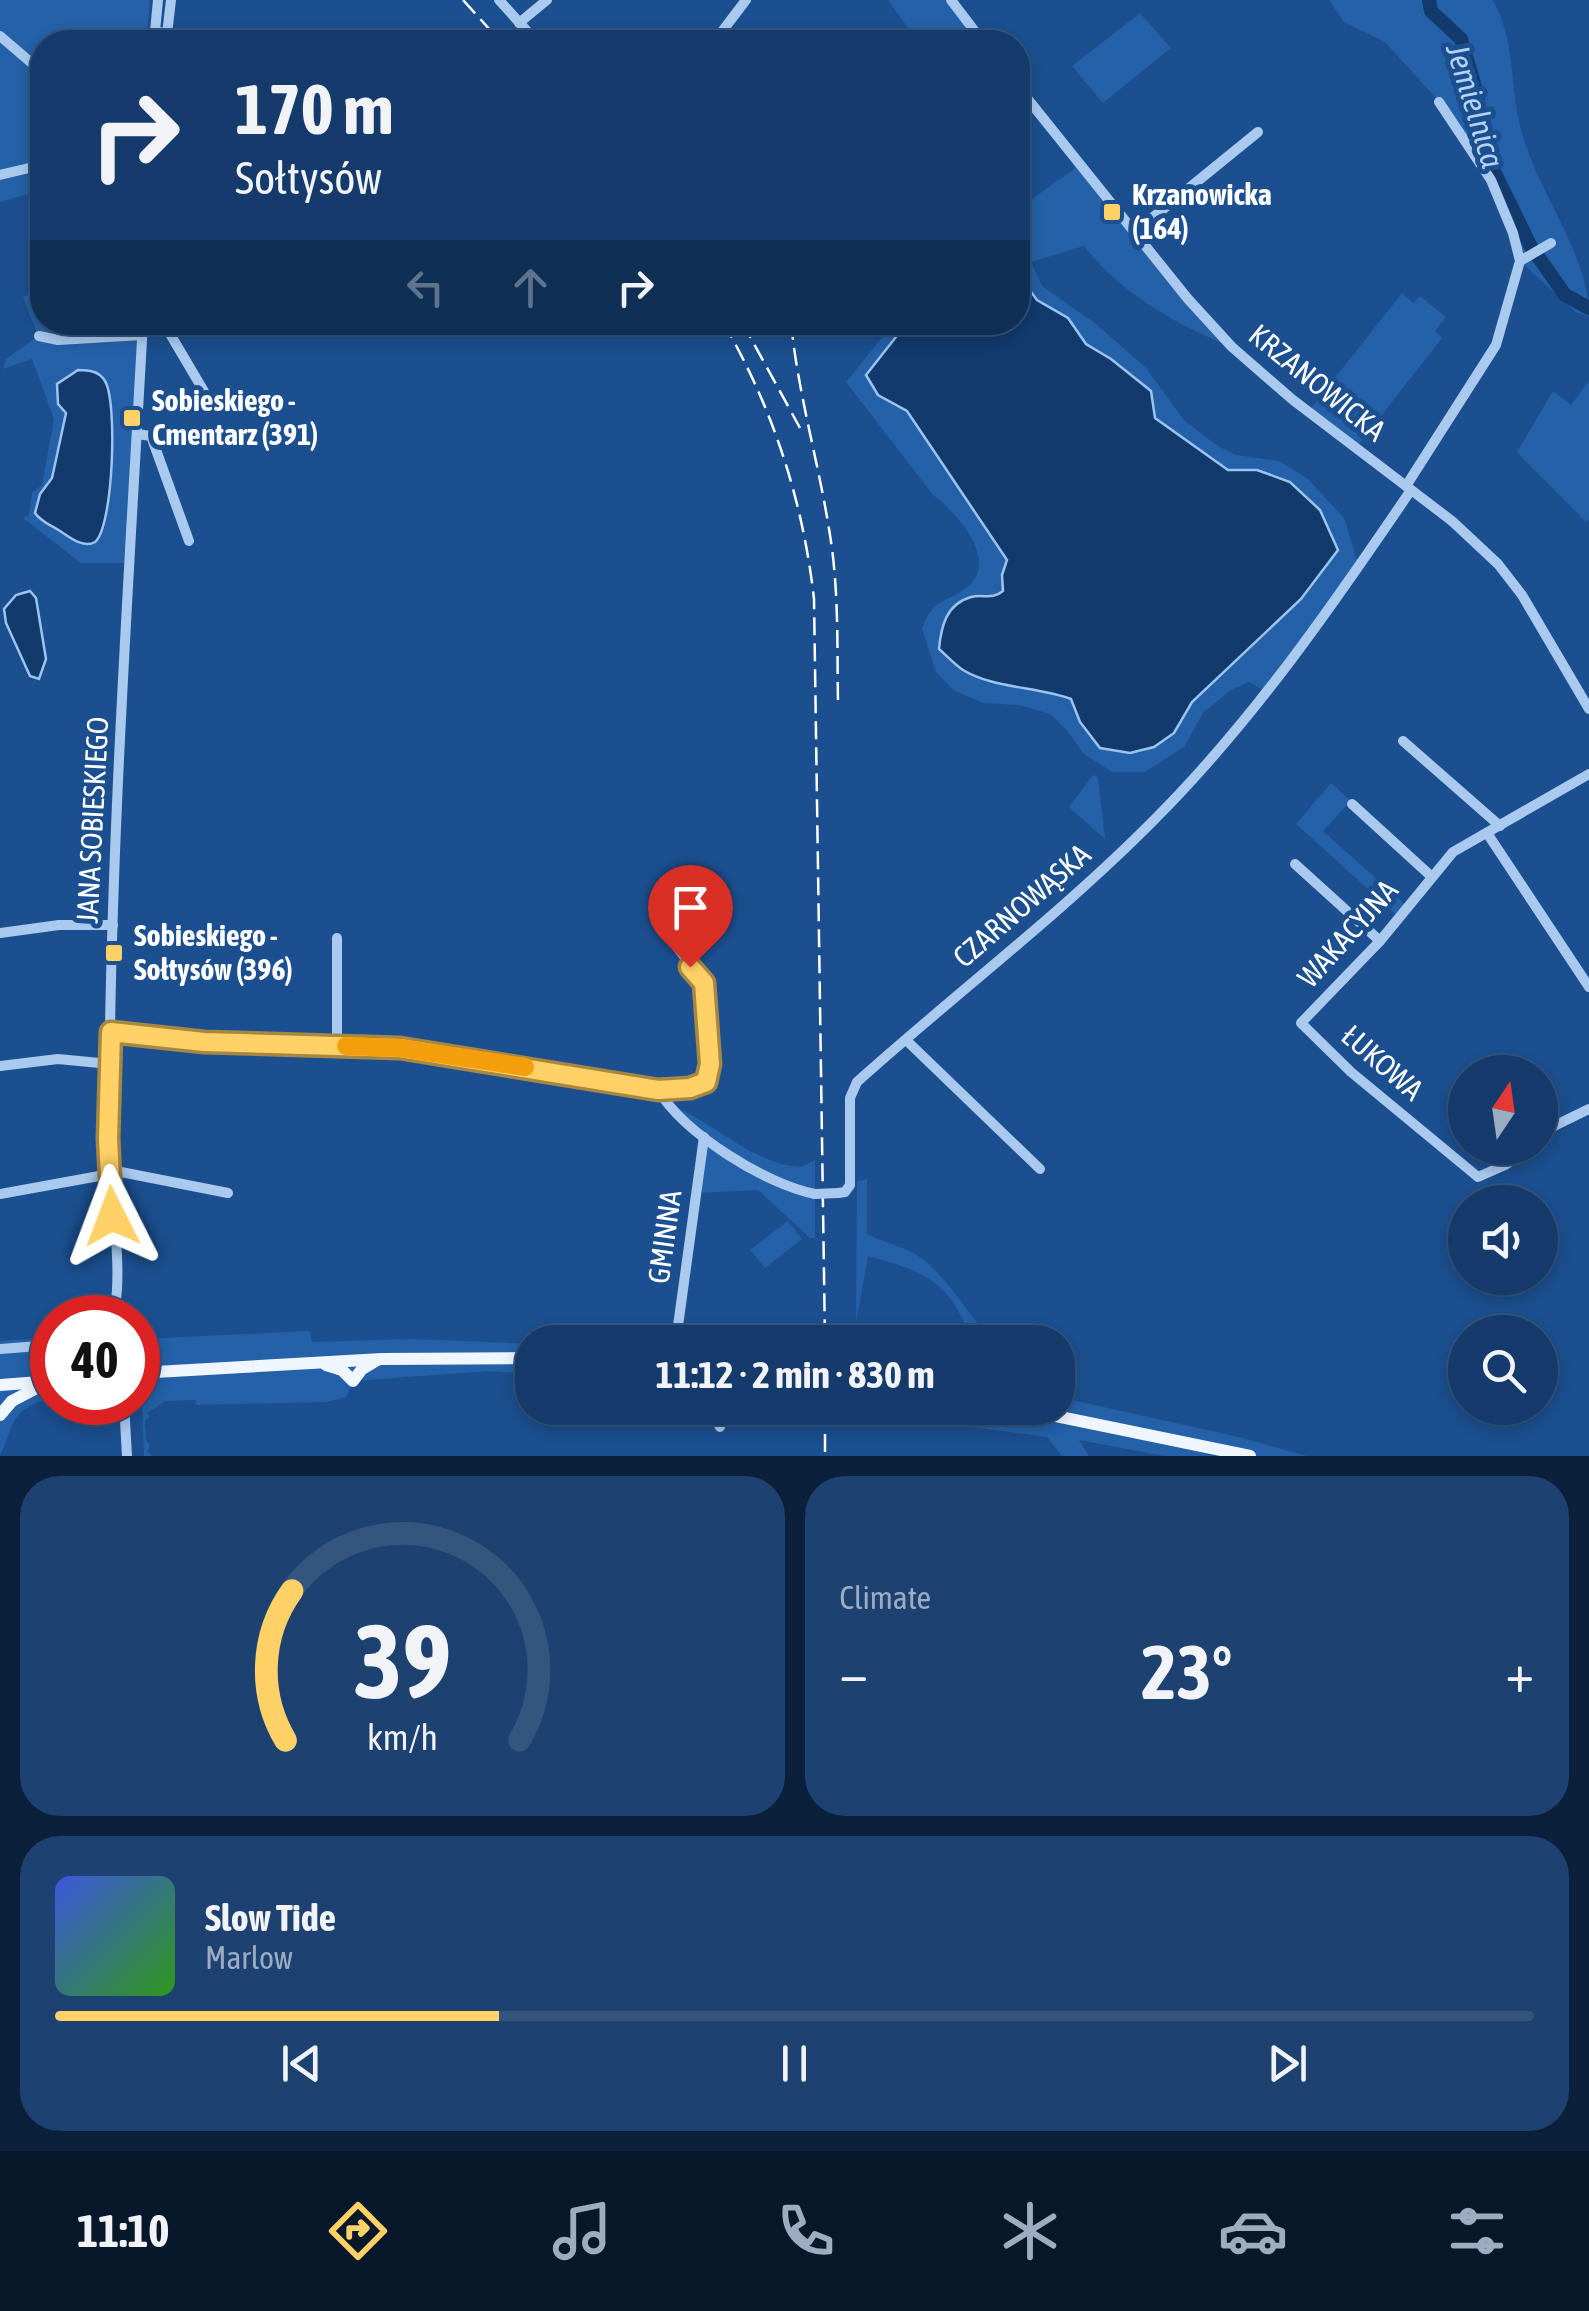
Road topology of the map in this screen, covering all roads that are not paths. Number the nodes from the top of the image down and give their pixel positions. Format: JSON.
{"nodes":[{"id":1,"x":158,"y":0,"type":"edge"},
{"id":2,"x":171,"y":0,"type":"edge"},
{"id":3,"x":499,"y":0,"type":"edge"},
{"id":4,"x":547,"y":0,"type":"edge"},
{"id":5,"x":746,"y":0,"type":"edge"},
{"id":6,"x":951,"y":0,"type":"edge"},
{"id":7,"x":519,"y":23,"type":"junction"},
{"id":8,"x":160,"y":30,"type":"edge"},
{"id":9,"x":162,"y":30,"type":"edge"},
{"id":10,"x":526,"y":30,"type":"edge"},
{"id":11,"x":723,"y":30,"type":"edge"},
{"id":12,"x":974,"y":30,"type":"edge"},
{"id":13,"x":0,"y":36,"type":"edge"},
{"id":14,"x":30,"y":62,"type":"edge"},
{"id":15,"x":1030,"y":102,"type":"edge"},
{"id":16,"x":1439,"y":102,"type":"dead end"},
{"id":17,"x":1258,"y":132,"type":"dead end"},
{"id":18,"x":30,"y":168,"type":"edge"},
{"id":19,"x":0,"y":176,"type":"edge"},
{"id":20,"x":1135,"y":232,"type":"junction"},
{"id":21,"x":1551,"y":243,"type":"dead end"},
{"id":22,"x":1520,"y":261,"type":"junction"},
{"id":23,"x":142,"y":335,"type":"joint"},
{"id":24,"x":172,"y":335,"type":"edge"},
{"id":25,"x":39,"y":336,"type":"dead end"},
{"id":26,"x":215,"y":410,"type":"dead end"},
{"id":27,"x":137,"y":434,"type":"junction"},
{"id":28,"x":1409,"y":488,"type":"junction"},
{"id":29,"x":190,"y":541,"type":"dead end"},
{"id":30,"x":1589,"y":709,"type":"edge"},
{"id":31,"x":1403,"y":741,"type":"dead end"},
{"id":32,"x":1589,"y":774,"type":"edge"},
{"id":33,"x":1352,"y":804,"type":"dead end"},
{"id":34,"x":1500,"y":826,"type":"junction"},
{"id":35,"x":1488,"y":833,"type":"junction"},
{"id":36,"x":1294,"y":864,"type":"dead end"},
{"id":37,"x":1432,"y":877,"type":"junction"},
{"id":38,"x":667,"y":915,"type":"dead end"},
{"id":39,"x":113,"y":925,"type":"junction"},
{"id":40,"x":0,"y":932,"type":"edge"},
{"id":41,"x":337,"y":938,"type":"dead end"},
{"id":42,"x":1380,"y":941,"type":"junction"},
{"id":43,"x":1589,"y":987,"type":"edge"},
{"id":44,"x":1301,"y":1024,"type":"joint"},
{"id":45,"x":111,"y":1032,"type":"junction"},
{"id":46,"x":906,"y":1040,"type":"junction"},
{"id":47,"x":337,"y":1046,"type":"junction"},
{"id":48,"x":110,"y":1064,"type":"junction"},
{"id":49,"x":0,"y":1066,"type":"edge"},
{"id":50,"x":658,"y":1090,"type":"junction"},
{"id":51,"x":1589,"y":1109,"type":"edge"},
{"id":52,"x":1558,"y":1124,"type":"edge"},
{"id":53,"x":704,"y":1137,"type":"junction"},
{"id":54,"x":1448,"y":1153,"type":"edge"},
{"id":55,"x":1462,"y":1165,"type":"edge"},
{"id":56,"x":1505,"y":1165,"type":"edge"},
{"id":57,"x":1040,"y":1169,"type":"dead end"},
{"id":58,"x":110,"y":1175,"type":"junction"},
{"id":59,"x":228,"y":1193,"type":"dead end"},
{"id":60,"x":0,"y":1194,"type":"edge"},
{"id":61,"x":118,"y":1295,"type":"edge"},
{"id":62,"x":678,"y":1325,"type":"edge"},
{"id":63,"x":30,"y":1347,"type":"edge"},
{"id":64,"x":0,"y":1349,"type":"edge"},
{"id":65,"x":515,"y":1358,"type":"edge"},
{"id":66,"x":382,"y":1359,"type":"junction"},
{"id":67,"x":314,"y":1362,"type":"junction"},
{"id":68,"x":160,"y":1372,"type":"edge"},
{"id":69,"x":30,"y":1383,"type":"edge"},
{"id":70,"x":0,"y":1385,"type":"edge"},
{"id":71,"x":30,"y":1392,"type":"edge"},
{"id":72,"x":0,"y":1415,"type":"edge"},
{"id":73,"x":1075,"y":1420,"type":"edge"},
{"id":74,"x":125,"y":1425,"type":"edge"},
{"id":75,"x":127,"y":1456,"type":"edge"},
{"id":76,"x":1250,"y":1456,"type":"edge"}],
"edges":[{"from":1,"to":8,"type":"street"},
{"from":2,"to":9,"type":"street"},
{"from":3,"to":7,"type":"street"},
{"from":4,"to":7,"type":"street"},
{"from":5,"to":11,"type":"street"},
{"from":6,"to":12,"type":"street"},
{"from":7,"to":10,"type":"street"},
{"from":13,"to":14,"type":"street"},
{"from":15,"to":20,"type":"street","name":"KRZANOWICKA"},
{"from":16,"to":22,"type":"street"},
{"from":17,"to":20,"type":"street"},
{"from":18,"to":19,"type":"street"},
{"from":20,"to":28,"type":"street","name":"KRZANOWICKA"},
{"from":21,"to":22,"type":"street"},
{"from":22,"to":28,"type":"street","name":"CZARNOWĄSKA"},
{"from":23,"to":25,"type":"street"},
{"from":23,"to":27,"type":"street","name":"JANA SOBIESKIEGO"},
{"from":24,"to":26,"type":"street"},
{"from":27,"to":29,"type":"street"},
{"from":27,"to":39,"type":"street","name":"JANA SOBIESKIEGO"},
{"from":28,"to":30,"type":"street","name":"KRZANOWICKA"},
{"from":28,"to":46,"type":"street","name":"CZARNOWĄSKA"},
{"from":31,"to":34,"type":"street"},
{"from":32,"to":34,"type":"street","name":"WAKACYJNA"},
{"from":33,"to":37,"type":"street","name":"WAKACYJNA"},
{"from":34,"to":35,"type":"street","name":"WAKACYJNA"},
{"from":35,"to":37,"type":"street","name":"WAKACYJNA"},
{"from":35,"to":43,"type":"street"},
{"from":36,"to":42,"type":"street"},
{"from":37,"to":42,"type":"street","name":"WAKACYJNA"},
{"from":38,"to":50,"type":"street"},
{"from":39,"to":40,"type":"street"},
{"from":39,"to":45,"type":"street","name":"JANA SOBIESKIEGO"},
{"from":41,"to":47,"type":"street"},
{"from":42,"to":44,"type":"street","name":"WAKACYJNA"},
{"from":44,"to":54,"type":"street","name":"ŁUKOWA"},
{"from":45,"to":47,"type":"street"},
{"from":45,"to":48,"type":"street","name":"JANA SOBIESKIEGO"},
{"from":46,"to":53,"type":"street","name":"CZARNOWĄSKA","bridge":true},
{"from":46,"to":57,"type":"street"},
{"from":47,"to":50,"type":"street"},
{"from":48,"to":49,"type":"street"},
{"from":48,"to":58,"type":"street","name":"JANA SOBIESKIEGO"},
{"from":50,"to":53,"type":"street","name":"CZARNOWĄSKA"},
{"from":51,"to":52,"type":"street"},
{"from":53,"to":62,"type":"street","name":"GMINNA"},
{"from":55,"to":56,"type":"street","name":"ŁUKOWA"},
{"from":58,"to":59,"type":"street"},
{"from":58,"to":60,"type":"street"},
{"from":58,"to":61,"type":"street","name":"JANA SOBIESKIEGO"},
{"from":63,"to":64,"type":"street"},
{"from":65,"to":66,"type":"main road"},
{"from":66,"to":67,"type":"main road"},
{"from":66,"to":67,"type":"main road"},
{"from":67,"to":68,"type":"main road"},
{"from":69,"to":70,"type":"main road"},
{"from":71,"to":72,"type":"main road"},
{"from":73,"to":76,"type":"main road"},
{"from":74,"to":75,"type":"street"}]}
